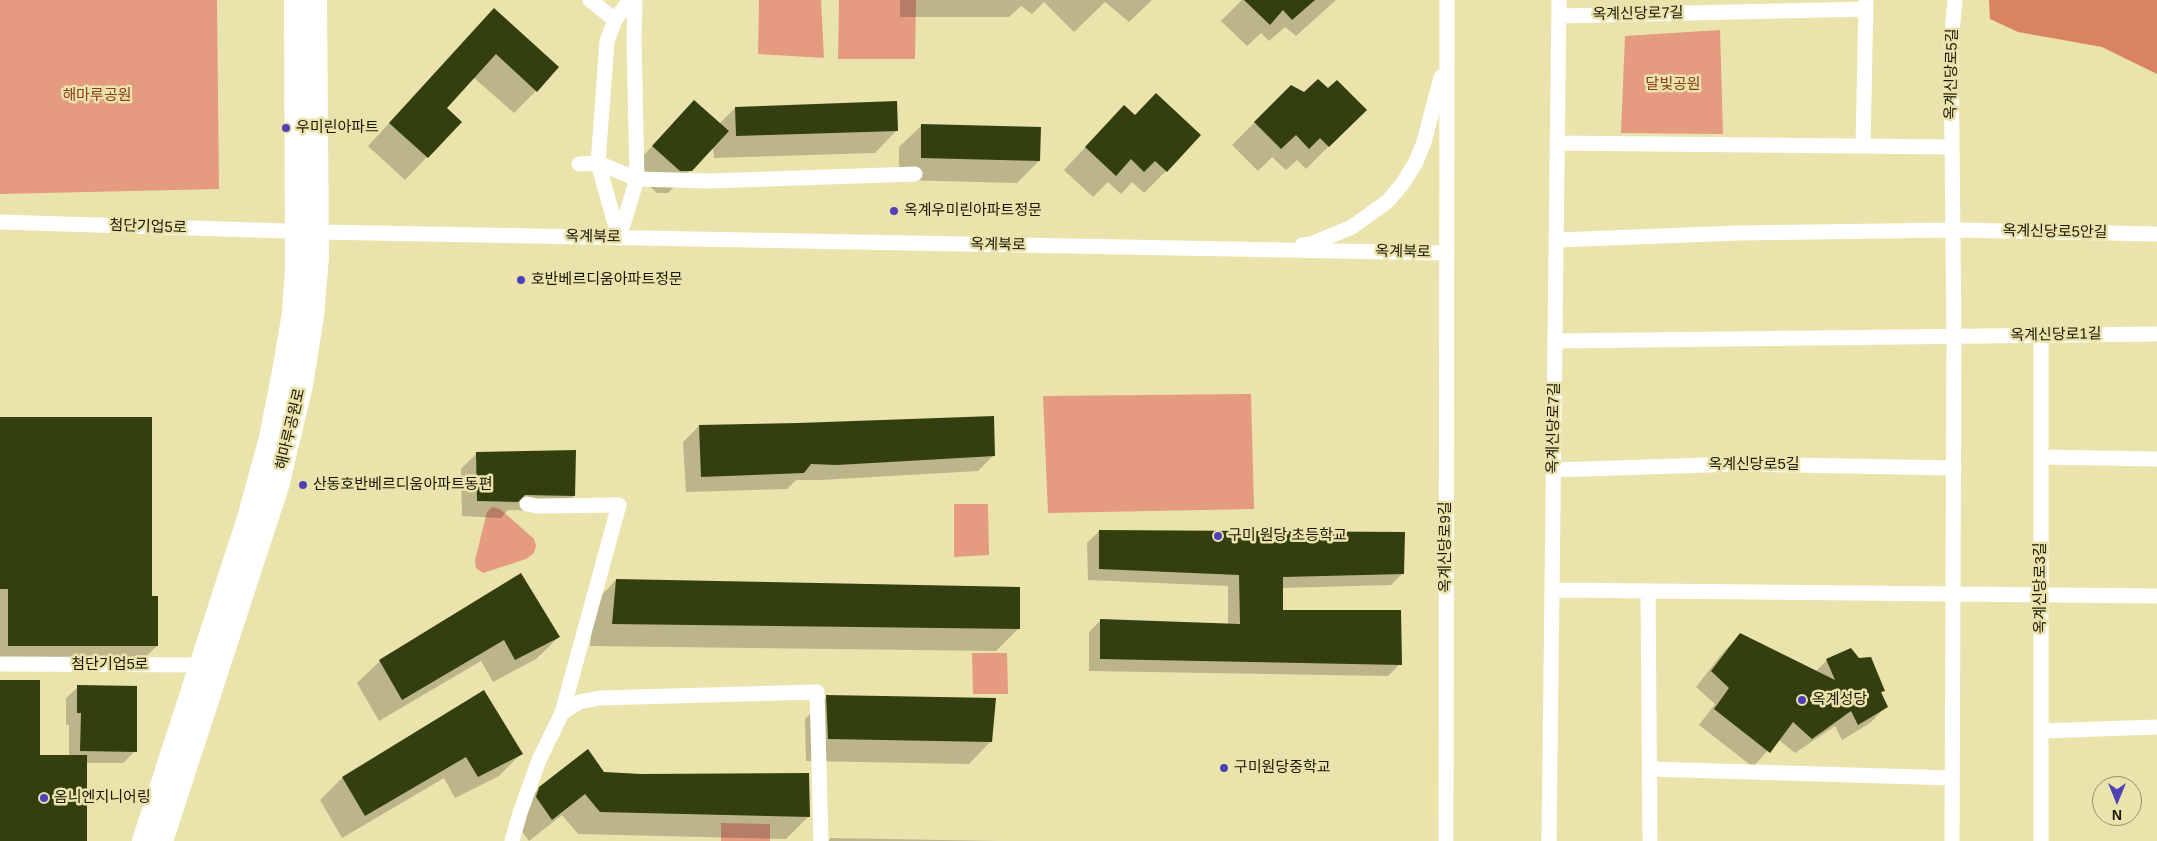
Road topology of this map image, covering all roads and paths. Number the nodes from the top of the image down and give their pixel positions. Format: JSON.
{"nodes":[{"id":1,"x":295,"y":0,"type":"edge"},
{"id":2,"x":316,"y":0,"type":"edge"},
{"id":3,"x":590,"y":0,"type":"edge"},
{"id":4,"x":630,"y":0,"type":"edge"},
{"id":5,"x":635,"y":0,"type":"edge"},
{"id":6,"x":1447,"y":0,"type":"edge"},
{"id":7,"x":1559,"y":0,"type":"edge"},
{"id":8,"x":1954,"y":0,"type":"edge"},
{"id":9,"x":1866,"y":5,"type":"edge"},
{"id":10,"x":1559,"y":16,"type":"junction"},
{"id":11,"x":615,"y":20,"type":"junction"},
{"id":12,"x":1447,"y":57,"type":"junction"},
{"id":13,"x":1558,"y":143,"type":"junction"},
{"id":14,"x":1863,"y":146,"type":"junction"},
{"id":15,"x":1951,"y":147,"type":"junction"},
{"id":16,"x":598,"y":163,"type":"junction"},
{"id":17,"x":579,"y":164,"type":"dead end"},
{"id":18,"x":915,"y":174,"type":"dead end"},
{"id":19,"x":638,"y":179,"type":"junction"},
{"id":20,"x":0,"y":222,"type":"edge"},
{"id":21,"x":1954,"y":230,"type":"junction"},
{"id":22,"x":307,"y":232,"type":"junction"},
{"id":23,"x":2157,"y":234,"type":"edge"},
{"id":24,"x":619,"y":238,"type":"junction"},
{"id":25,"x":1556,"y":240,"type":"junction"},
{"id":26,"x":1268,"y":250,"type":"junction"},
{"id":27,"x":1446,"y":253,"type":"junction"},
{"id":28,"x":2157,"y":334,"type":"edge"},
{"id":29,"x":2041,"y":336,"type":"junction"},
{"id":30,"x":1954,"y":337,"type":"junction"},
{"id":31,"x":1555,"y":341,"type":"junction"},
{"id":32,"x":2041,"y":457,"type":"junction"},
{"id":33,"x":2157,"y":458,"type":"edge"},
{"id":34,"x":1954,"y":468,"type":"junction"},
{"id":35,"x":1554,"y":470,"type":"junction"},
{"id":36,"x":527,"y":504,"type":"dead end"},
{"id":37,"x":1552,"y":590,"type":"junction"},
{"id":38,"x":1648,"y":591,"type":"junction"},
{"id":39,"x":1953,"y":594,"type":"junction"},
{"id":40,"x":2041,"y":595,"type":"junction"},
{"id":41,"x":2157,"y":596,"type":"edge"},
{"id":42,"x":0,"y":664,"type":"edge"},
{"id":43,"x":210,"y":665,"type":"junction"},
{"id":44,"x":562,"y":713,"type":"junction"},
{"id":45,"x":2157,"y":727,"type":"edge"},
{"id":46,"x":2041,"y":731,"type":"junction"},
{"id":47,"x":1650,"y":769,"type":"junction"},
{"id":48,"x":1952,"y":778,"type":"junction"},
{"id":49,"x":143,"y":841,"type":"edge"},
{"id":50,"x":162,"y":841,"type":"edge"},
{"id":51,"x":512,"y":841,"type":"edge"},
{"id":52,"x":821,"y":841,"type":"edge"},
{"id":53,"x":1446,"y":841,"type":"edge"},
{"id":54,"x":1549,"y":841,"type":"edge"},
{"id":55,"x":1650,"y":841,"type":"edge"},
{"id":56,"x":1952,"y":841,"type":"edge"},
{"id":57,"x":2041,"y":841,"type":"edge"}],
"edges":[{"from":1,"to":22,"type":"street","name":"해마루공원로"},
{"from":2,"to":22,"type":"street","name":"해마루공원로"},
{"from":3,"to":11,"type":"street"},
{"from":4,"to":11,"type":"street"},
{"from":5,"to":19,"type":"street"},
{"from":6,"to":12,"type":"street","name":"옥계북로"},
{"from":7,"to":10,"type":"street","name":"옥계신당로7길"},
{"from":8,"to":15,"type":"street","name":"옥계신당로5길"},
{"from":9,"to":10,"type":"street","name":"옥계신당로7길"},
{"from":9,"to":14,"type":"street","name":"옥계신당로7길"},
{"from":10,"to":13,"type":"street","name":"옥계신당로7길"},
{"from":11,"to":16,"type":"street"},
{"from":12,"to":26,"type":"street"},
{"from":12,"to":27,"type":"street","name":"옥계북로"},
{"from":13,"to":14,"type":"street"},
{"from":13,"to":25,"type":"street","name":"옥계신당로7길"},
{"from":14,"to":15,"type":"street"},
{"from":15,"to":21,"type":"street","name":"옥계신당로5길"},
{"from":16,"to":17,"type":"street"},
{"from":16,"to":19,"type":"street"},
{"from":16,"to":24,"type":"street"},
{"from":18,"to":19,"type":"street"},
{"from":19,"to":24,"type":"street"},
{"from":20,"to":22,"type":"street","name":"첨단기업5로"},
{"from":21,"to":23,"type":"street","name":"옥계신당로5안길"},
{"from":21,"to":25,"type":"street"},
{"from":21,"to":30,"type":"street","name":"옥계신당로5길"},
{"from":22,"to":24,"type":"street","name":"옥계북로"},
{"from":22,"to":43,"type":"street","name":"해마루공원로"},
{"from":24,"to":26,"type":"street","name":"옥계북로"},
{"from":25,"to":31,"type":"street","name":"옥계신당로7길"},
{"from":26,"to":27,"type":"street","name":"옥계북로"},
{"from":27,"to":53,"type":"street","name":"옥계신당로9길"},
{"from":28,"to":29,"type":"street","name":"옥계신당로1길"},
{"from":29,"to":30,"type":"street","name":"옥계신당로1길"},
{"from":29,"to":32,"type":"street","name":"옥계신당로3길"},
{"from":30,"to":31,"type":"street"},
{"from":30,"to":34,"type":"street","name":"옥계신당로5길"},
{"from":31,"to":35,"type":"street","name":"옥계신당로7길"},
{"from":32,"to":33,"type":"street"},
{"from":32,"to":40,"type":"street","name":"옥계신당로3길"},
{"from":34,"to":35,"type":"street","name":"옥계신당로5길"},
{"from":34,"to":39,"type":"street","name":"옥계신당로5길"},
{"from":35,"to":37,"type":"street","name":"옥계신당로7길"},
{"from":36,"to":44,"type":"street"},
{"from":37,"to":38,"type":"street"},
{"from":37,"to":54,"type":"street","name":"옥계신당로7길"},
{"from":38,"to":39,"type":"street"},
{"from":38,"to":47,"type":"street"},
{"from":39,"to":40,"type":"street"},
{"from":39,"to":48,"type":"street","name":"옥계신당로5길"},
{"from":40,"to":41,"type":"street"},
{"from":40,"to":46,"type":"street","name":"옥계신당로3길"},
{"from":42,"to":43,"type":"street","name":"첨단기업5로"},
{"from":43,"to":49,"type":"street","name":"해마루공원로"},
{"from":43,"to":50,"type":"street","name":"해마루공원로"},
{"from":44,"to":51,"type":"street"},
{"from":44,"to":52,"type":"street"},
{"from":45,"to":46,"type":"street"},
{"from":46,"to":57,"type":"street","name":"옥계신당로3길"},
{"from":47,"to":48,"type":"street"},
{"from":47,"to":55,"type":"street"},
{"from":48,"to":56,"type":"street","name":"옥계신당로5길"}]}
